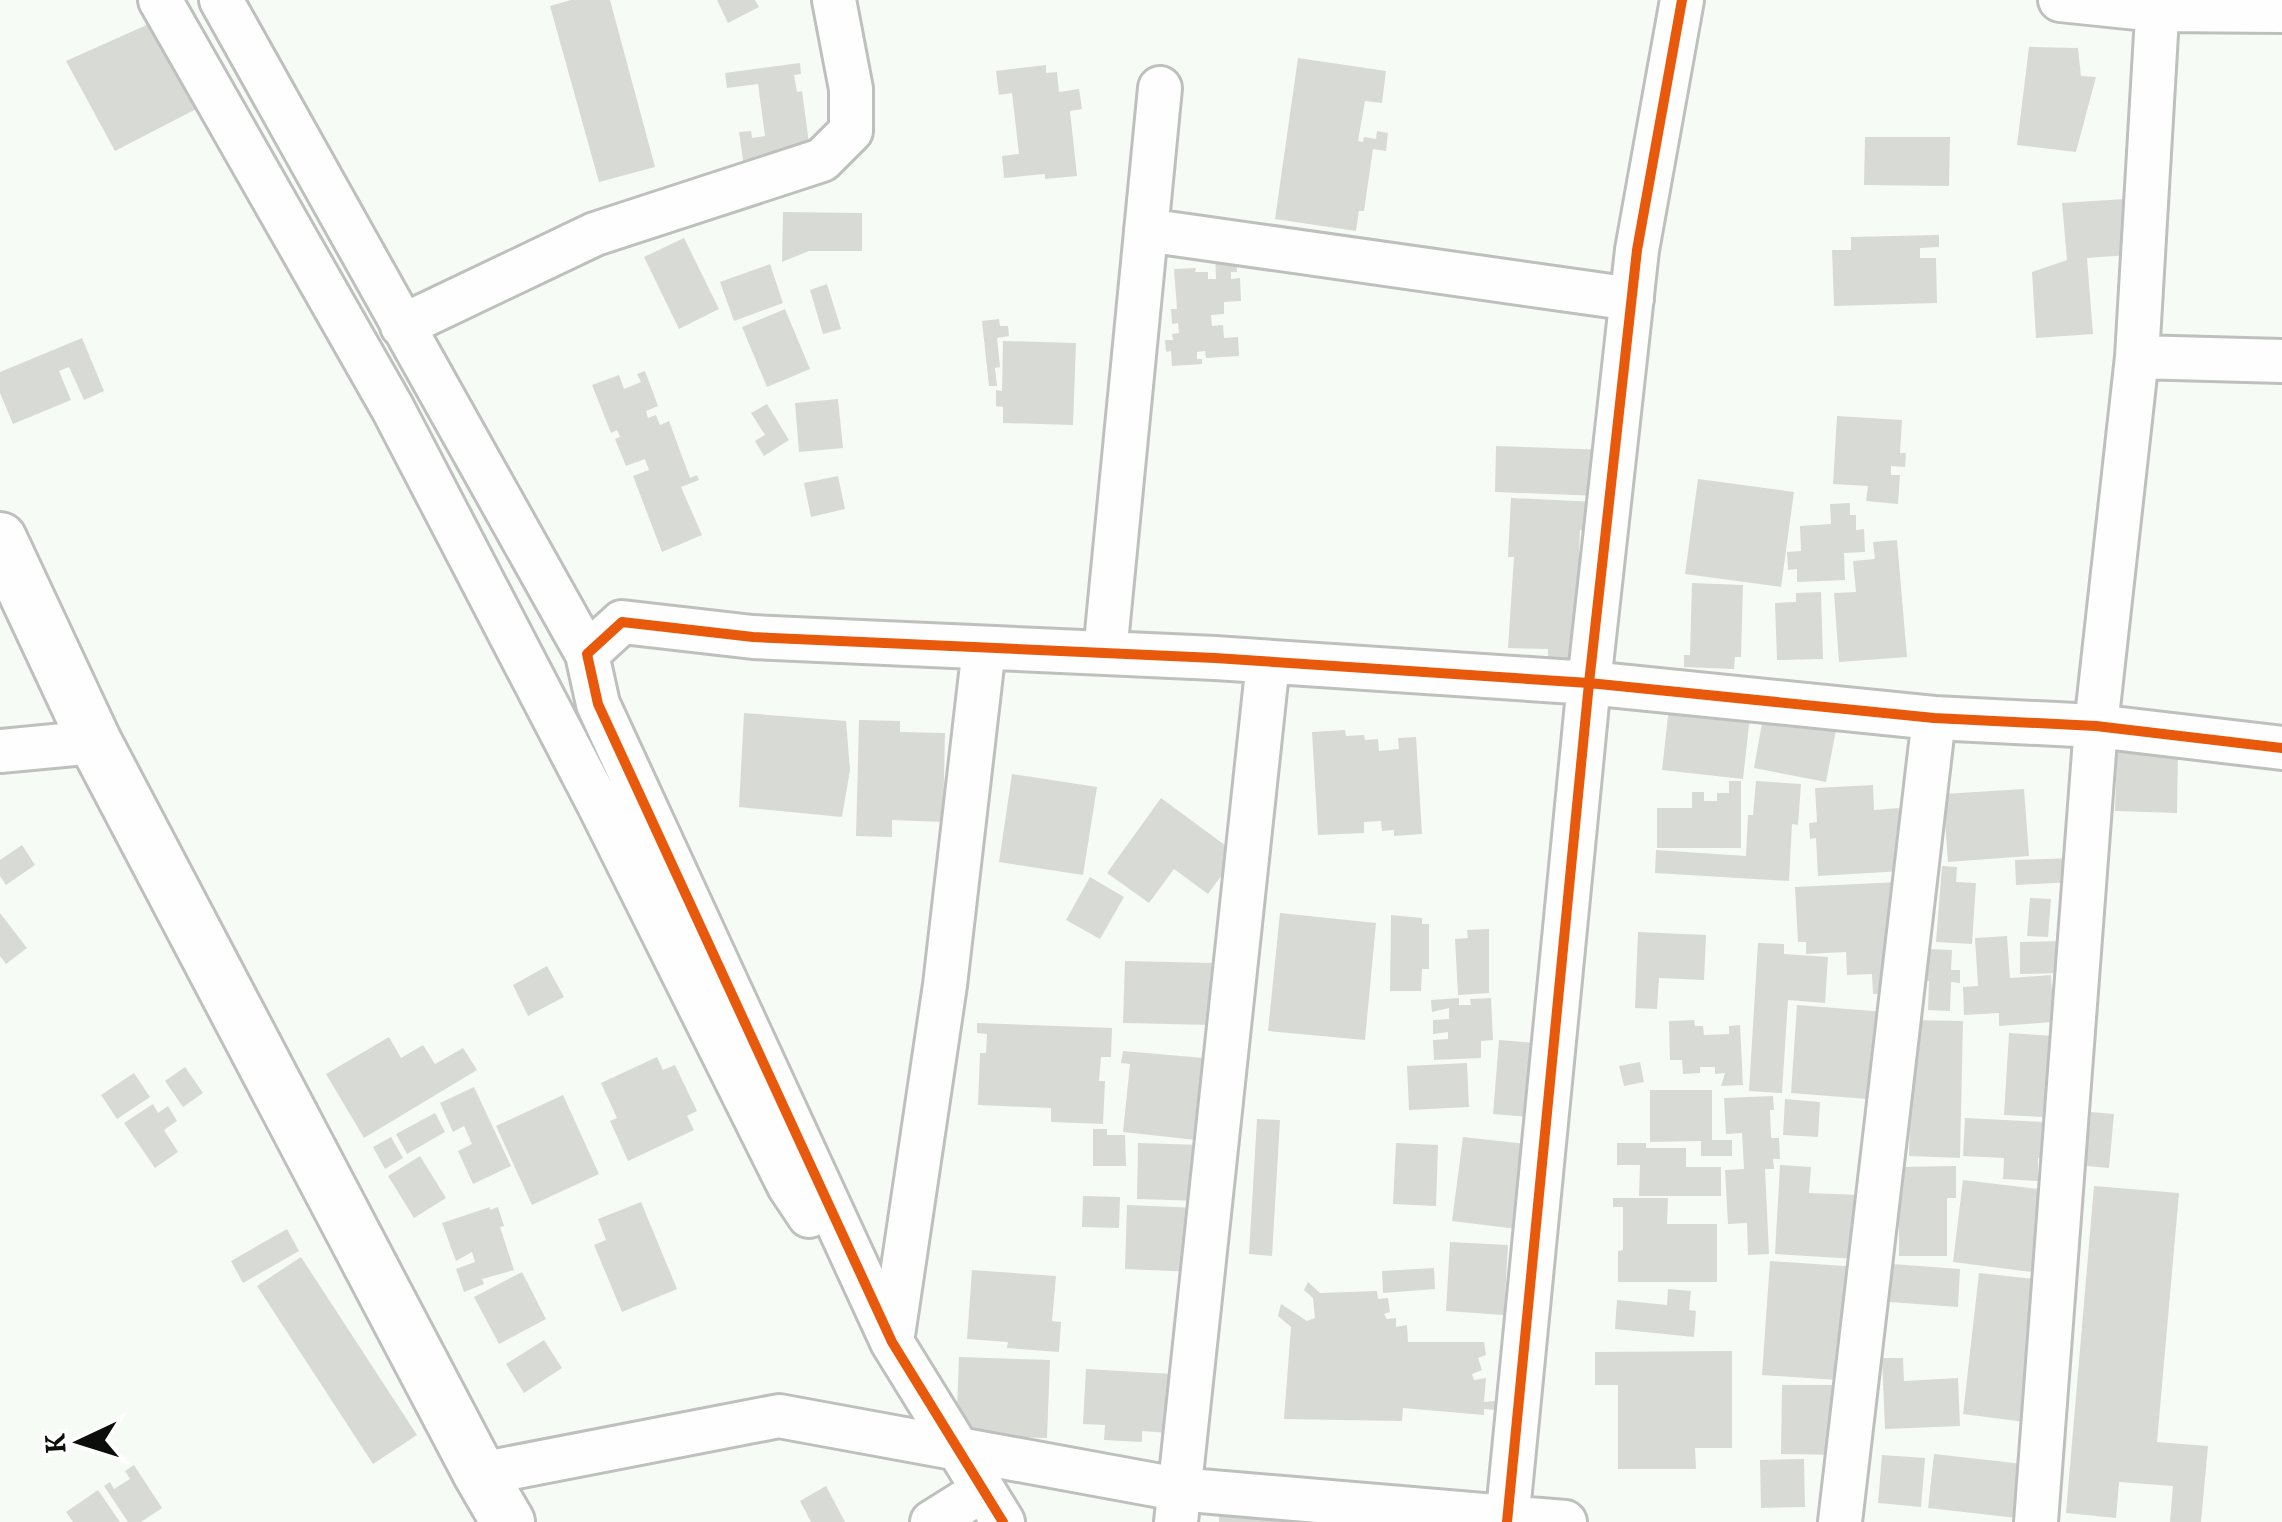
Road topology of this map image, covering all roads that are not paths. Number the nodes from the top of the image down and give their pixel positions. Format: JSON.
{"nodes":[{"id":1,"x":160,"y":0,"type":"edge"},
{"id":2,"x":221,"y":0,"type":"edge"},
{"id":3,"x":834,"y":0,"type":"edge"},
{"id":4,"x":1682,"y":0,"type":"edge"},
{"id":5,"x":2060,"y":0,"type":"edge"},
{"id":6,"x":2157,"y":5,"type":"edge"},
{"id":7,"x":2282,"y":11,"type":"edge"},
{"id":8,"x":1160,"y":88,"type":"dead end"},
{"id":9,"x":1146,"y":230,"type":"junction"},
{"id":10,"x":1632,"y":299,"type":"junction"},
{"id":11,"x":402,"y":326,"type":"junction"},
{"id":12,"x":2137,"y":356,"type":"junction"},
{"id":13,"x":2282,"y":360,"type":"edge"},
{"id":14,"x":0,"y":539,"type":"edge"},
{"id":15,"x":984,"y":648,"type":"junction"},
{"id":16,"x":1105,"y":653,"type":"junction"},
{"id":17,"x":587,"y":654,"type":"junction"},
{"id":18,"x":1268,"y":662,"type":"junction"},
{"id":19,"x":1589,"y":683,"type":"junction"},
{"id":20,"x":1934,"y":718,"type":"junction"},
{"id":21,"x":2096,"y":726,"type":"junction"},
{"id":22,"x":95,"y":742,"type":"junction"},
{"id":23,"x":2282,"y":748,"type":"edge"},
{"id":24,"x":0,"y":751,"type":"edge"},
{"id":25,"x":892,"y":1342,"type":"junction"},
{"id":26,"x":957,"y":1449,"type":"junction"},
{"id":27,"x":480,"y":1474,"type":"junction"},
{"id":28,"x":993,"y":1506,"type":"edge"},
{"id":29,"x":1177,"y":1506,"type":"edge"},
{"id":30,"x":1507,"y":1520,"type":"edge"},
{"id":31,"x":508,"y":1522,"type":"edge"},
{"id":32,"x":932,"y":1522,"type":"edge"},
{"id":33,"x":1565,"y":1522,"type":"edge"},
{"id":34,"x":1840,"y":1522,"type":"edge"},
{"id":35,"x":2036,"y":1522,"type":"edge"}],
"edges":[{"from":1,"to":25,"type":"street"},
{"from":2,"to":11,"type":"street"},
{"from":3,"to":11,"type":"street"},
{"from":4,"to":10,"type":"street"},
{"from":5,"to":6,"type":"street"},
{"from":6,"to":7,"type":"street"},
{"from":6,"to":12,"type":"street"},
{"from":8,"to":9,"type":"street"},
{"from":9,"to":10,"type":"street"},
{"from":9,"to":16,"type":"street"},
{"from":10,"to":19,"type":"street"},
{"from":11,"to":17,"type":"street"},
{"from":12,"to":13,"type":"street"},
{"from":12,"to":21,"type":"street"},
{"from":14,"to":22,"type":"street"},
{"from":15,"to":16,"type":"street"},
{"from":15,"to":17,"type":"street"},
{"from":15,"to":25,"type":"street"},
{"from":16,"to":18,"type":"street"},
{"from":17,"to":25,"type":"street"},
{"from":18,"to":19,"type":"street"},
{"from":18,"to":29,"type":"street"},
{"from":19,"to":20,"type":"street"},
{"from":19,"to":30,"type":"street"},
{"from":20,"to":21,"type":"street"},
{"from":20,"to":34,"type":"street"},
{"from":21,"to":23,"type":"street"},
{"from":21,"to":35,"type":"street"},
{"from":22,"to":24,"type":"street"},
{"from":22,"to":27,"type":"street"},
{"from":25,"to":26,"type":"street"},
{"from":26,"to":27,"type":"street"},
{"from":26,"to":28,"type":"street"},
{"from":26,"to":29,"type":"street"},
{"from":27,"to":31,"type":"street"},
{"from":28,"to":32,"type":"street"},
{"from":29,"to":30,"type":"street"},
{"from":30,"to":33,"type":"street"}]}
